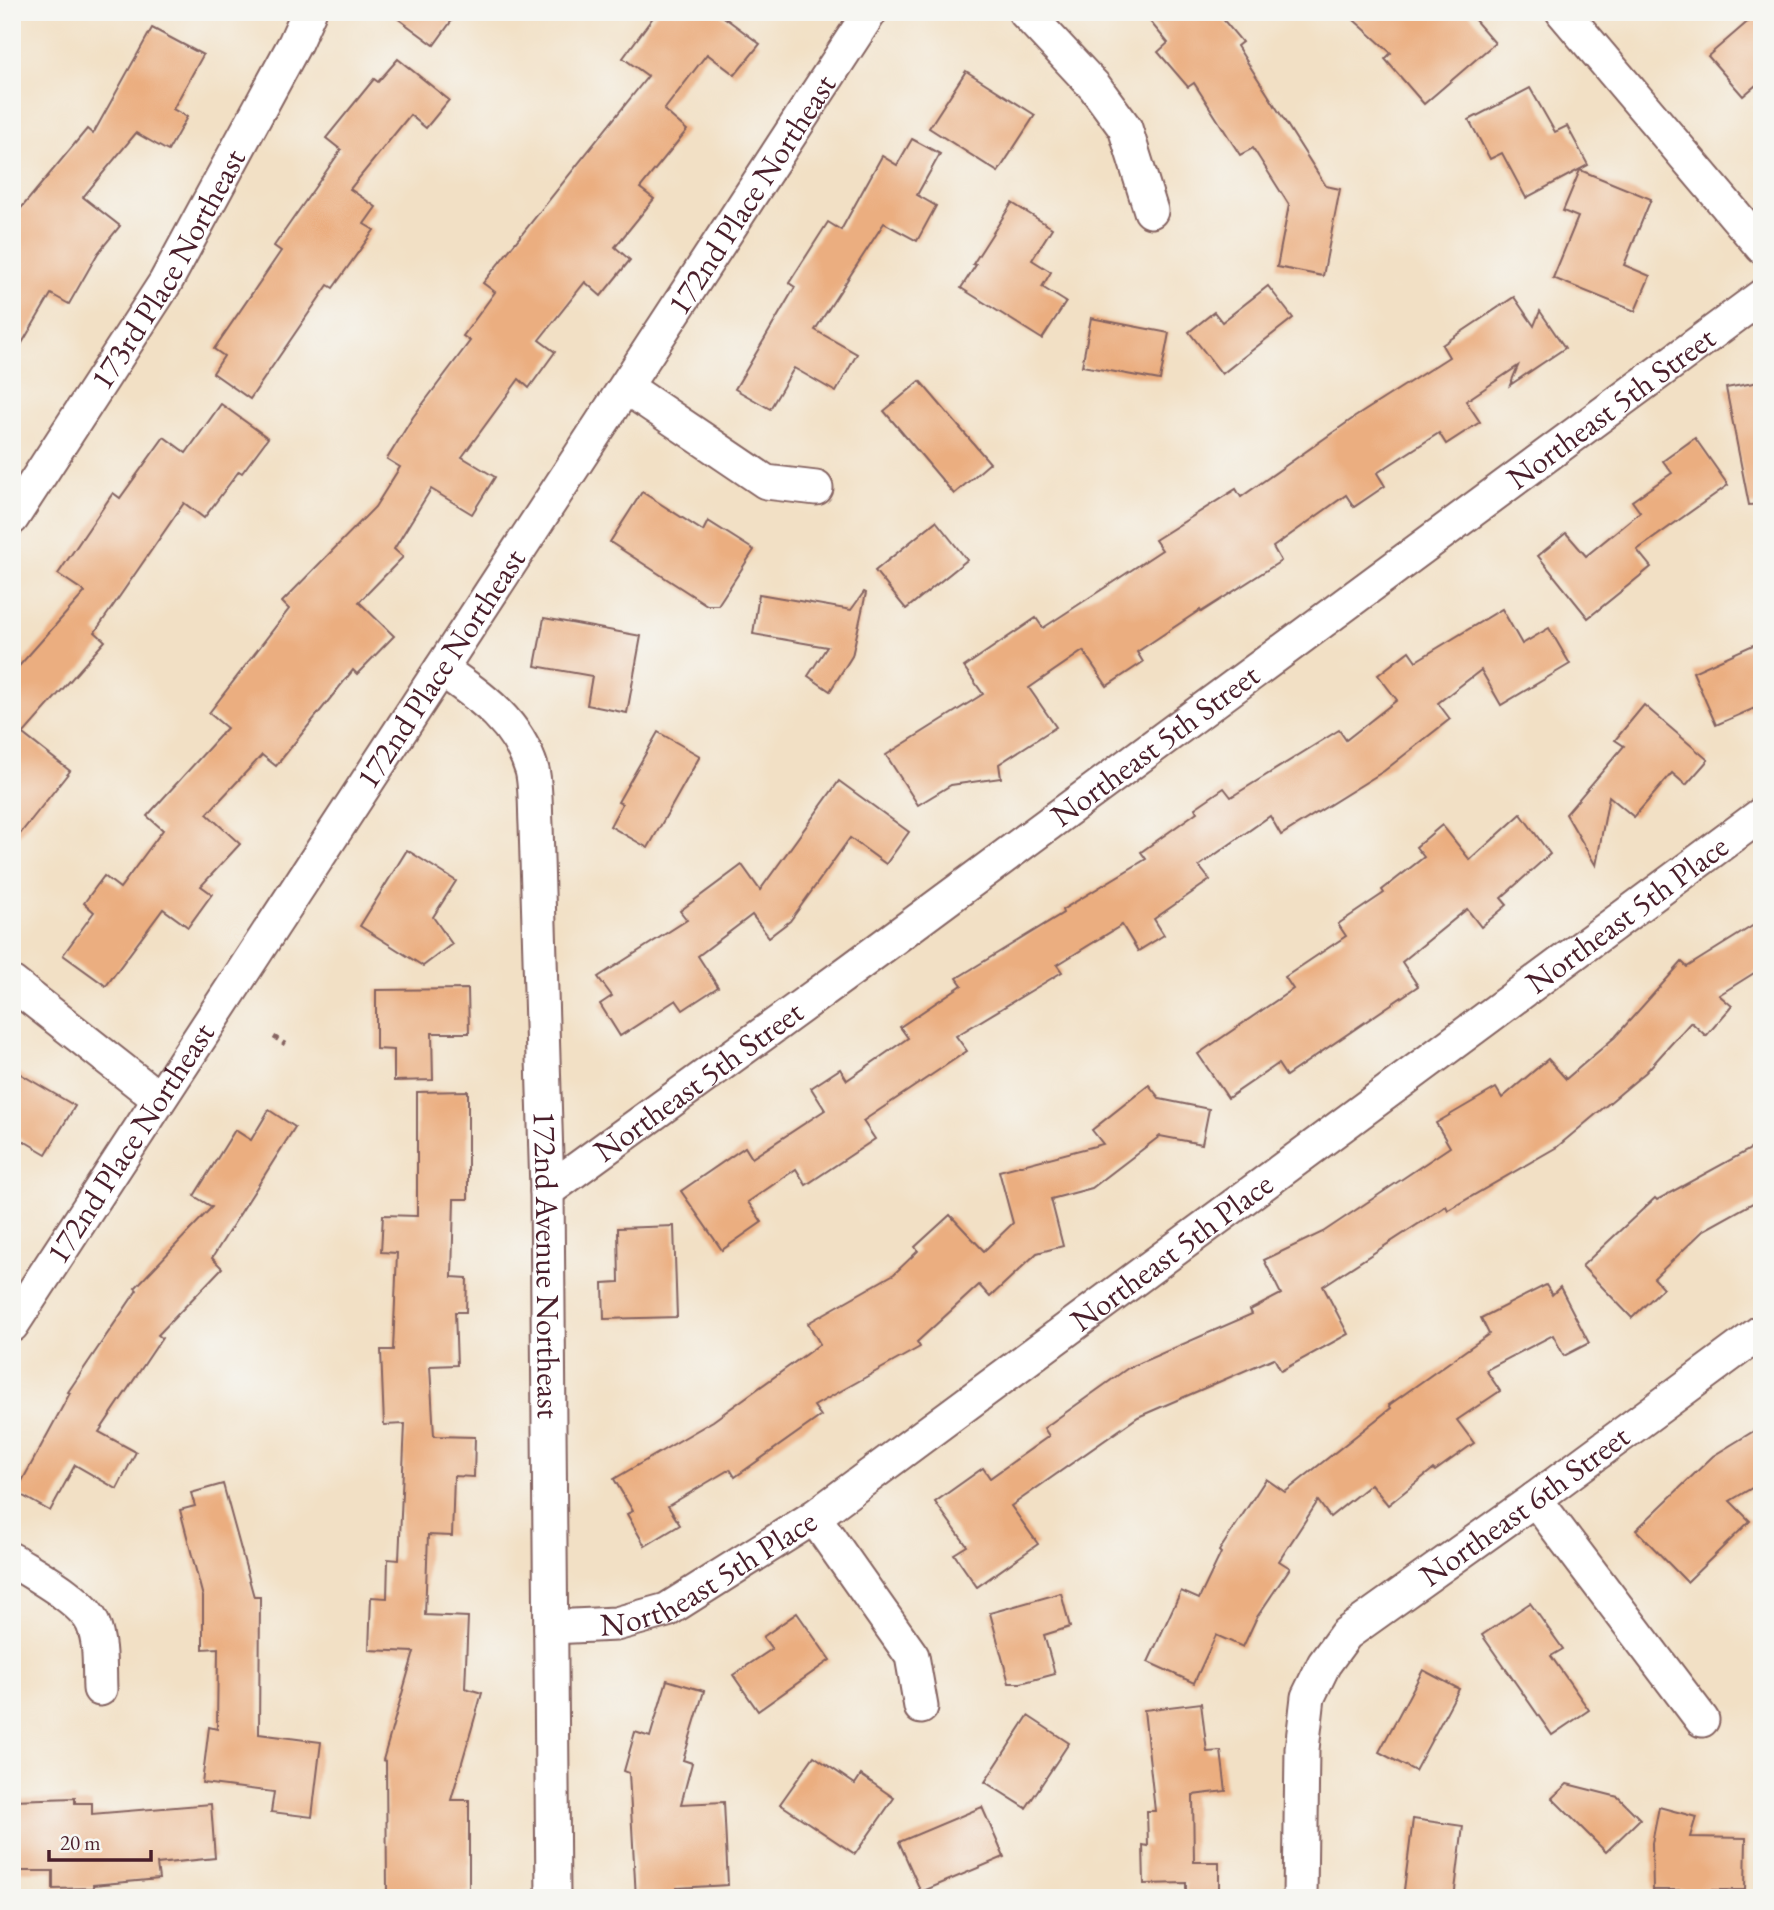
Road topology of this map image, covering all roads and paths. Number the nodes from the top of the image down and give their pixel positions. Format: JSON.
{"nodes":[{"id":1,"x":309,"y":12,"type":"edge"},
{"id":2,"x":870,"y":12,"type":"edge"},
{"id":3,"x":1025,"y":12,"type":"edge"},
{"id":4,"x":1563,"y":12,"type":"edge"},
{"id":5,"x":1151,"y":211,"type":"dead end"},
{"id":6,"x":1762,"y":247,"type":"edge"},
{"id":7,"x":1762,"y":296,"type":"edge"},
{"id":8,"x":627,"y":387,"type":"junction"},
{"id":9,"x":816,"y":488,"type":"dead end"},
{"id":10,"x":12,"y":518,"type":"edge"},
{"id":11,"x":441,"y":669,"type":"junction"},
{"id":12,"x":1762,"y":814,"type":"edge"},
{"id":13,"x":12,"y":983,"type":"edge"},
{"id":14,"x":274,"y":1037,"type":"dead end"},
{"id":15,"x":285,"y":1044,"type":"dead end"},
{"id":16,"x":158,"y":1098,"type":"junction"},
{"id":17,"x":547,"y":1191,"type":"junction"},
{"id":18,"x":12,"y":1325,"type":"edge"},
{"id":19,"x":1762,"y":1331,"type":"edge"},
{"id":20,"x":1535,"y":1499,"type":"junction"},
{"id":21,"x":814,"y":1517,"type":"junction"},
{"id":22,"x":12,"y":1560,"type":"edge"},
{"id":23,"x":551,"y":1627,"type":"junction"},
{"id":24,"x":100,"y":1689,"type":"dead end"},
{"id":25,"x":921,"y":1707,"type":"dead end"},
{"id":26,"x":1702,"y":1720,"type":"dead end"},
{"id":27,"x":553,"y":1898,"type":"edge"},
{"id":28,"x":1300,"y":1898,"type":"edge"}],
"edges":[{"from":1,"to":10,"type":"street","name":"173rd Place Northeast"},
{"from":2,"to":8,"type":"street","name":"172nd Place Northeast"},
{"from":3,"to":5,"type":"street"},
{"from":4,"to":6,"type":"street"},
{"from":7,"to":17,"type":"street","name":"Northeast 5th Street"},
{"from":8,"to":9,"type":"street"},
{"from":8,"to":11,"type":"street","name":"172nd Place Northeast"},
{"from":11,"to":16,"type":"street","name":"172nd Place Northeast"},
{"from":11,"to":17,"type":"street","name":"172nd Avenue Northeast"},
{"from":12,"to":21,"type":"street","name":"Northeast 5th Place"},
{"from":13,"to":16,"type":"street"},
{"from":14,"to":15,"type":"path"},
{"from":16,"to":18,"type":"street","name":"172nd Place Northeast"},
{"from":17,"to":23,"type":"street","name":"172nd Avenue Northeast"},
{"from":19,"to":20,"type":"street","name":"Northeast 6th Street"},
{"from":20,"to":26,"type":"street"},
{"from":20,"to":28,"type":"street","name":"Northeast 6th Street"},
{"from":21,"to":23,"type":"street","name":"Northeast 5th Place"},
{"from":21,"to":25,"type":"street"},
{"from":22,"to":24,"type":"street"},
{"from":23,"to":27,"type":"street","name":"172nd Avenue Northeast"}]}
